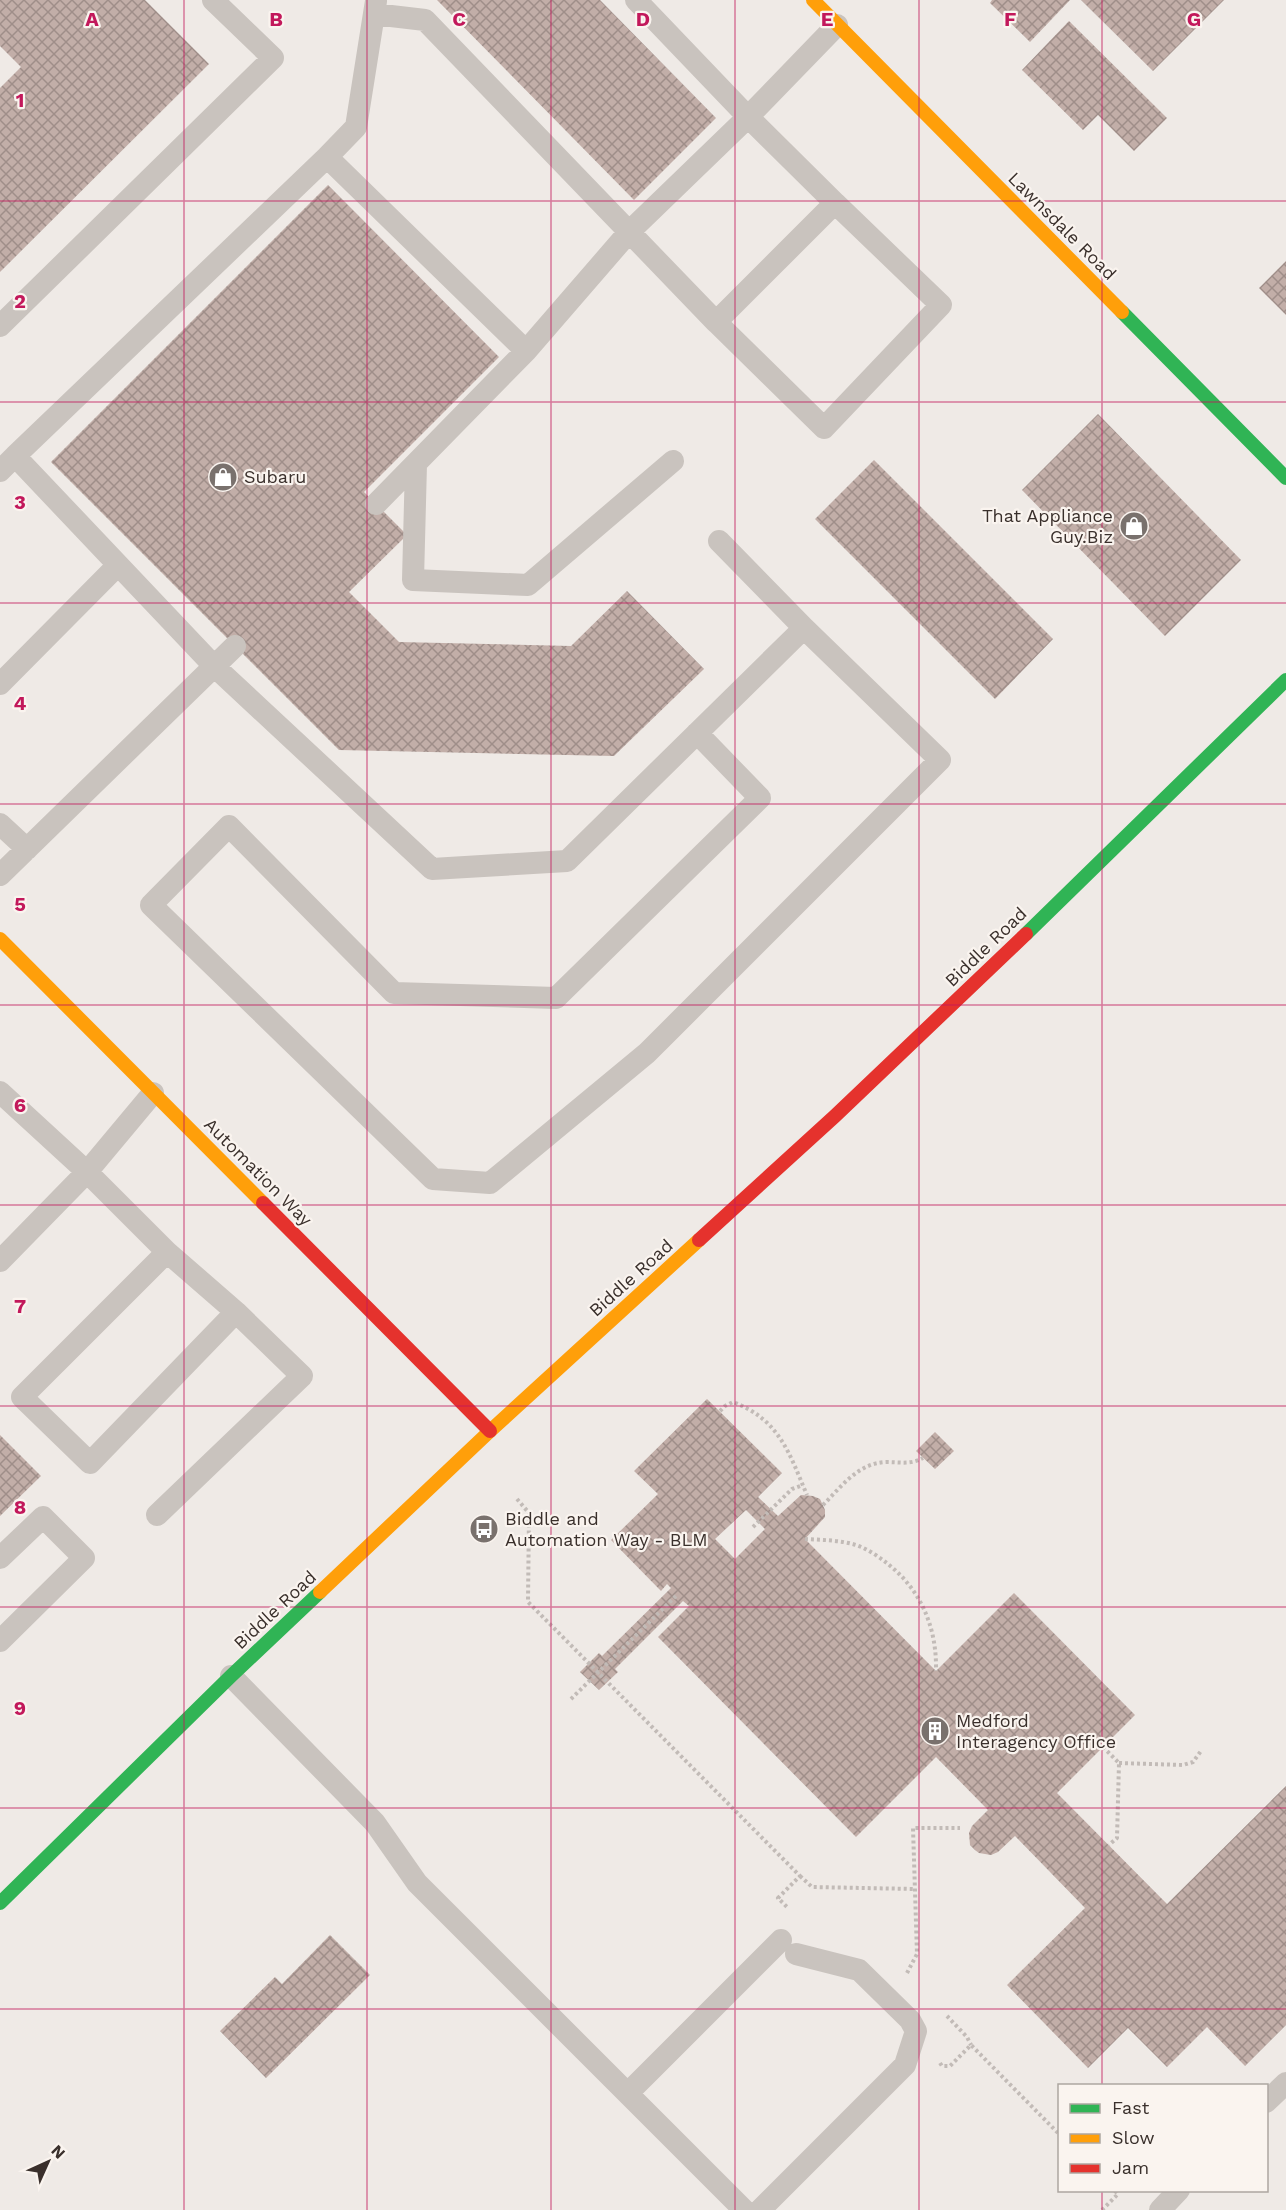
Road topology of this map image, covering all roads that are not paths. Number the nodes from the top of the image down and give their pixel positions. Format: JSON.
{"nodes":[{"id":1,"x":213,"y":0,"type":"edge"},
{"id":2,"x":636,"y":0,"type":"edge"},
{"id":3,"x":813,"y":0,"type":"edge"},
{"id":4,"x":375,"y":7,"type":"edge"},
{"id":5,"x":837,"y":25,"type":"junction"},
{"id":6,"x":748,"y":117,"type":"junction"},
{"id":7,"x":327,"y":157,"type":"junction"},
{"id":8,"x":835,"y":203,"type":"junction"},
{"id":9,"x":629,"y":232,"type":"junction"},
{"id":10,"x":716,"y":322,"type":"junction"},
{"id":11,"x":0,"y":326,"type":"edge"},
{"id":12,"x":526,"y":351,"type":"junction"},
{"id":13,"x":673,"y":461,"type":"dead end"},
{"id":14,"x":8,"y":464,"type":"edge"},
{"id":15,"x":416,"y":464,"type":"junction"},
{"id":16,"x":1286,"y":478,"type":"edge"},
{"id":17,"x":376,"y":504,"type":"dead end"},
{"id":18,"x":719,"y":541,"type":"dead end"},
{"id":19,"x":118,"y":565,"type":"junction"},
{"id":20,"x":804,"y":628,"type":"junction"},
{"id":21,"x":235,"y":646,"type":"dead end"},
{"id":22,"x":214,"y":666,"type":"junction"},
{"id":23,"x":1286,"y":680,"type":"edge"},
{"id":24,"x":0,"y":684,"type":"edge"},
{"id":25,"x":697,"y":733,"type":"junction"},
{"id":26,"x":0,"y":824,"type":"edge"},
{"id":27,"x":27,"y":849,"type":"junction"},
{"id":28,"x":0,"y":875,"type":"edge"},
{"id":29,"x":0,"y":939,"type":"edge"},
{"id":30,"x":0,"y":1092,"type":"edge"},
{"id":31,"x":153,"y":1093,"type":"junction"},
{"id":32,"x":87,"y":1172,"type":"junction"},
{"id":33,"x":167,"y":1252,"type":"junction"},
{"id":34,"x":0,"y":1261,"type":"edge"},
{"id":35,"x":237,"y":1312,"type":"junction"},
{"id":36,"x":490,"y":1431,"type":"junction"},
{"id":37,"x":157,"y":1515,"type":"dead end"},
{"id":38,"x":0,"y":1558,"type":"edge"},
{"id":39,"x":0,"y":1641,"type":"edge"},
{"id":40,"x":231,"y":1676,"type":"junction"},
{"id":41,"x":0,"y":1904,"type":"edge"},
{"id":42,"x":1286,"y":2083,"type":"edge"},
{"id":43,"x":628,"y":2093,"type":"junction"},
{"id":44,"x":1268,"y":2100,"type":"edge"},
{"id":45,"x":1177,"y":2192,"type":"edge"},
{"id":46,"x":744,"y":2210,"type":"edge"},
{"id":47,"x":760,"y":2210,"type":"edge"},
{"id":48,"x":1160,"y":2210,"type":"edge"}],
"edges":[{"from":1,"to":11,"type":"lane"},
{"from":2,"to":6,"type":"lane"},
{"from":3,"to":5,"type":"main road","name":"Lawnsdale Road"},
{"from":4,"to":7,"type":"lane"},
{"from":4,"to":9,"type":"lane"},
{"from":5,"to":6,"type":"lane"},
{"from":5,"to":16,"type":"main road","name":"Lawnsdale Road"},
{"from":6,"to":8,"type":"lane"},
{"from":6,"to":9,"type":"lane"},
{"from":7,"to":12,"type":"lane"},
{"from":7,"to":14,"type":"lane"},
{"from":8,"to":10,"type":"lane"},
{"from":8,"to":10,"type":"lane"},
{"from":9,"to":10,"type":"lane"},
{"from":9,"to":12,"type":"lane"},
{"from":12,"to":15,"type":"lane"},
{"from":13,"to":15,"type":"lane"},
{"from":14,"to":19,"type":"lane"},
{"from":15,"to":17,"type":"lane"},
{"from":18,"to":20,"type":"lane"},
{"from":19,"to":22,"type":"lane"},
{"from":19,"to":24,"type":"lane"},
{"from":20,"to":25,"type":"lane"},
{"from":20,"to":25,"type":"lane"},
{"from":21,"to":22,"type":"lane"},
{"from":22,"to":25,"type":"lane"},
{"from":22,"to":27,"type":"lane"},
{"from":23,"to":36,"type":"main road","name":"Biddle Road"},
{"from":26,"to":27,"type":"lane"},
{"from":27,"to":28,"type":"lane"},
{"from":29,"to":31,"type":"main road","name":"Automation Way"},
{"from":30,"to":32,"type":"lane"},
{"from":31,"to":32,"type":"lane"},
{"from":31,"to":36,"type":"main road","name":"Automation Way"},
{"from":32,"to":33,"type":"lane"},
{"from":32,"to":34,"type":"lane"},
{"from":33,"to":35,"type":"lane"},
{"from":33,"to":35,"type":"lane"},
{"from":35,"to":37,"type":"lane"},
{"from":36,"to":40,"type":"main road","name":"Biddle Road"},
{"from":38,"to":39,"type":"lane"},
{"from":40,"to":41,"type":"main road","name":"Biddle Road"},
{"from":40,"to":43,"type":"lane"},
{"from":42,"to":44,"type":"lane"},
{"from":43,"to":46,"type":"lane"},
{"from":43,"to":47,"type":"lane"},
{"from":45,"to":48,"type":"lane"}]}
